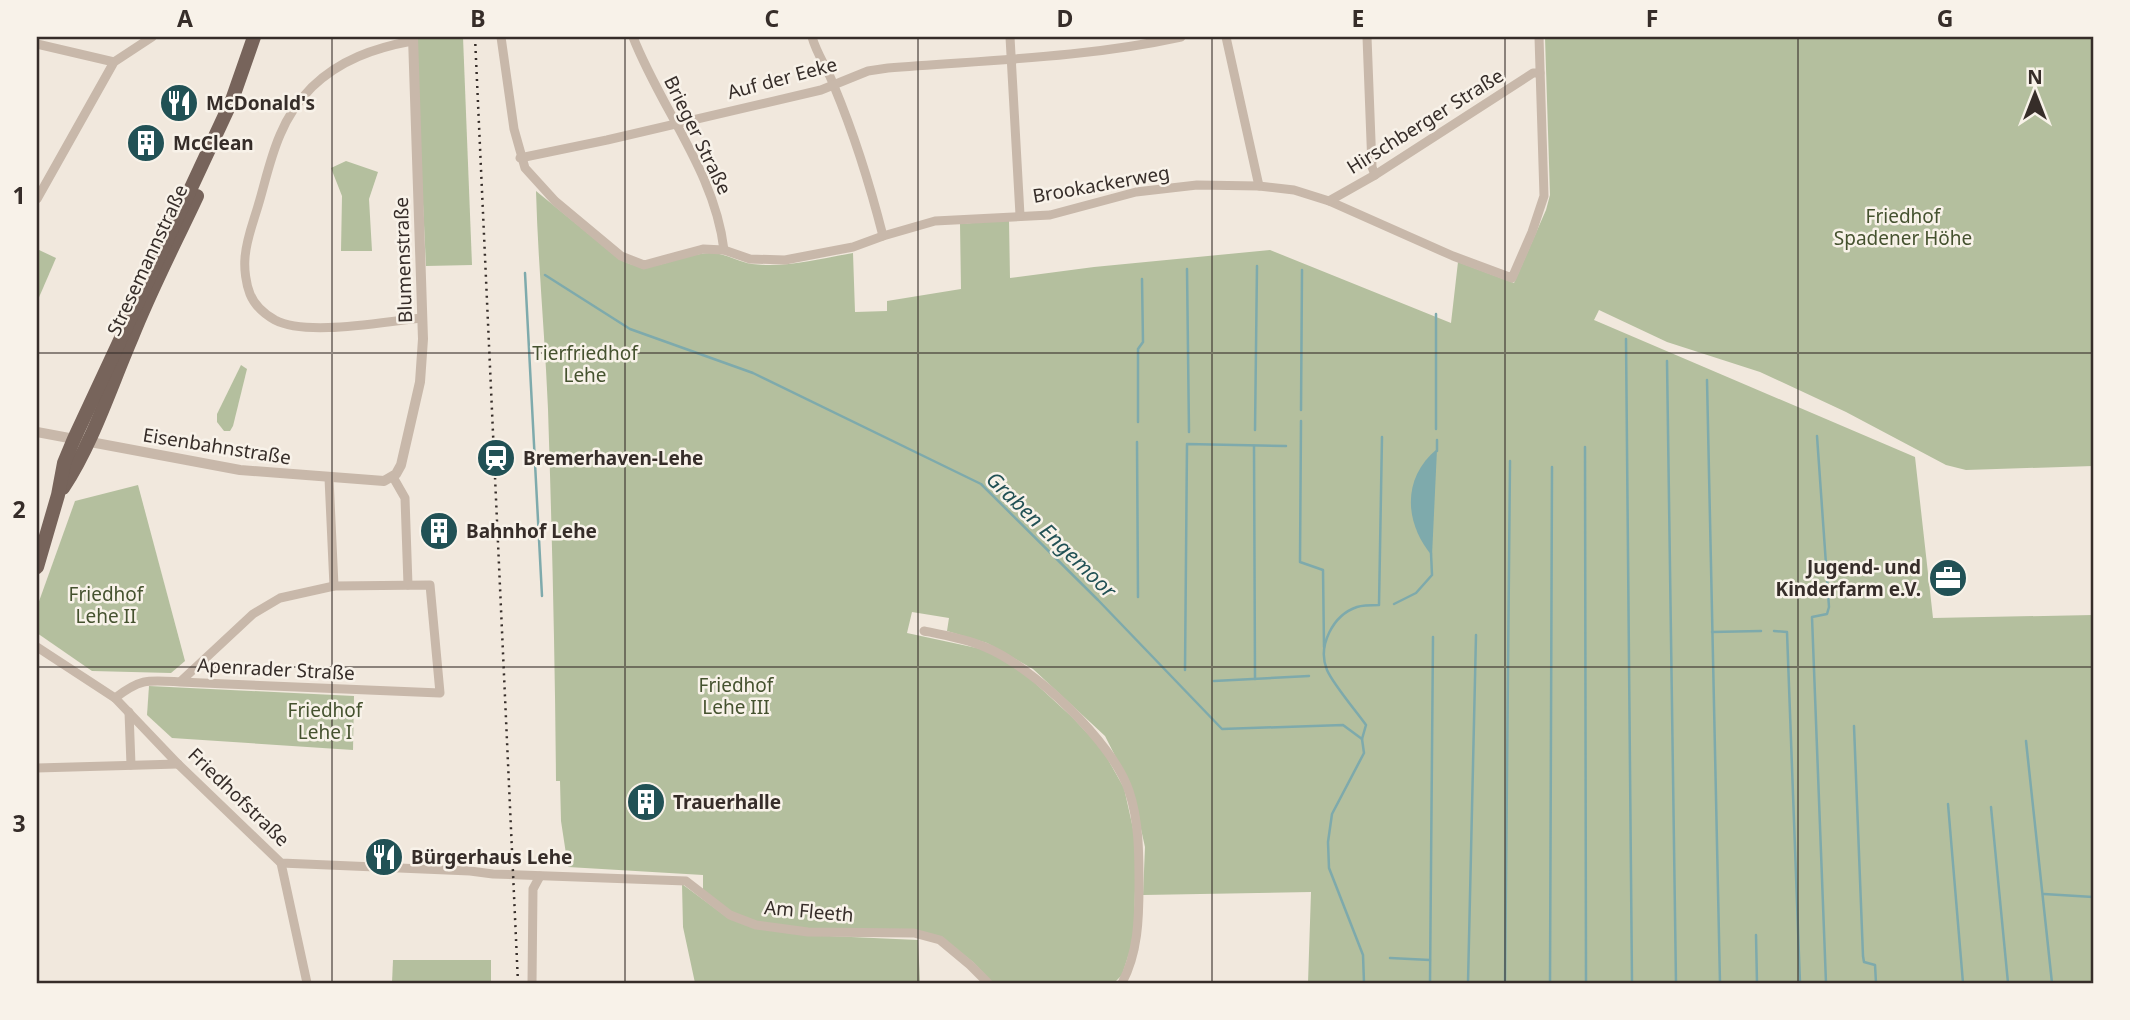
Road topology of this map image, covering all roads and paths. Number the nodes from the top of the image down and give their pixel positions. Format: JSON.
{"nodes":[{"id":1,"x":152,"y":37,"type":"edge"},
{"id":2,"x":254,"y":37,"type":"edge"},
{"id":3,"x":264,"y":37,"type":"edge"},
{"id":4,"x":501,"y":37,"type":"edge"},
{"id":5,"x":633,"y":37,"type":"edge"},
{"id":6,"x":812,"y":37,"type":"edge"},
{"id":7,"x":1010,"y":37,"type":"edge"},
{"id":8,"x":1181,"y":37,"type":"edge"},
{"id":9,"x":1226,"y":37,"type":"edge"},
{"id":10,"x":1367,"y":37,"type":"edge"},
{"id":11,"x":1539,"y":37,"type":"edge"},
{"id":12,"x":412,"y":39,"type":"edge"},
{"id":13,"x":37,"y":44,"type":"edge"},
{"id":14,"x":1012,"y":59,"type":"junction"},
{"id":15,"x":114,"y":62,"type":"junction"},
{"id":16,"x":1540,"y":73,"type":"junction"},
{"id":17,"x":833,"y":83,"type":"junction"},
{"id":18,"x":678,"y":124,"type":"junction"},
{"id":19,"x":520,"y":158,"type":"junction"},
{"id":20,"x":1375,"y":175,"type":"junction"},
{"id":21,"x":1259,"y":186,"type":"junction"},
{"id":22,"x":37,"y":199,"type":"edge"},
{"id":23,"x":1329,"y":201,"type":"junction"},
{"id":24,"x":1020,"y":215,"type":"junction"},
{"id":25,"x":883,"y":236,"type":"junction"},
{"id":26,"x":724,"y":250,"type":"junction"},
{"id":27,"x":422,"y":318,"type":"junction"},
{"id":28,"x":37,"y":432,"type":"edge"},
{"id":29,"x":81,"y":440,"type":"junction"},
{"id":30,"x":393,"y":477,"type":"junction"},
{"id":31,"x":329,"y":478,"type":"junction"},
{"id":32,"x":37,"y":566,"type":"edge"},
{"id":33,"x":408,"y":585,"type":"junction"},
{"id":34,"x":334,"y":586,"type":"junction"},
{"id":35,"x":924,"y":631,"type":"dead end"},
{"id":36,"x":37,"y":647,"type":"edge"},
{"id":37,"x":180,"y":682,"type":"junction"},
{"id":38,"x":115,"y":698,"type":"junction"},
{"id":39,"x":129,"y":712,"type":"junction"},
{"id":40,"x":178,"y":764,"type":"junction"},
{"id":41,"x":131,"y":765,"type":"junction"},
{"id":42,"x":37,"y":768,"type":"edge"},
{"id":43,"x":281,"y":863,"type":"junction"},
{"id":44,"x":540,"y":876,"type":"junction"},
{"id":45,"x":307,"y":983,"type":"edge"},
{"id":46,"x":532,"y":983,"type":"edge"},
{"id":47,"x":988,"y":983,"type":"edge"},
{"id":48,"x":1122,"y":983,"type":"edge"}],
"edges":[{"from":1,"to":15,"type":"street"},
{"from":2,"to":29,"type":"main road","name":"Stresemannstraße"},
{"from":3,"to":29,"type":"main road","name":"Stresemannstraße"},
{"from":4,"to":19,"type":"street"},
{"from":5,"to":18,"type":"street","name":"Brieger Straße"},
{"from":6,"to":17,"type":"street"},
{"from":7,"to":14,"type":"street"},
{"from":8,"to":14,"type":"street","name":"Auf der Eeke"},
{"from":9,"to":21,"type":"street"},
{"from":10,"to":20,"type":"street"},
{"from":11,"to":16,"type":"street"},
{"from":12,"to":27,"type":"street","name":"Blumenstraße"},
{"from":12,"to":27,"type":"street"},
{"from":13,"to":15,"type":"street"},
{"from":14,"to":17,"type":"street","name":"Auf der Eeke"},
{"from":14,"to":24,"type":"street"},
{"from":15,"to":22,"type":"street"},
{"from":16,"to":20,"type":"street","name":"Hirschberger Straße"},
{"from":16,"to":23,"type":"street","name":"Brookackerweg"},
{"from":17,"to":18,"type":"street","name":"Auf der Eeke"},
{"from":17,"to":25,"type":"street"},
{"from":18,"to":19,"type":"street","name":"Auf der Eeke"},
{"from":18,"to":26,"type":"street","name":"Brieger Straße"},
{"from":19,"to":26,"type":"street","name":"Brookackerweg"},
{"from":20,"to":23,"type":"street","name":"Hirschberger Straße"},
{"from":21,"to":23,"type":"street","name":"Brookackerweg"},
{"from":21,"to":24,"type":"street","name":"Brookackerweg"},
{"from":24,"to":25,"type":"street","name":"Brookackerweg"},
{"from":25,"to":26,"type":"street","name":"Brookackerweg"},
{"from":27,"to":30,"type":"street","name":"Blumenstraße"},
{"from":28,"to":29,"type":"street","name":"Eisenbahnstraße"},
{"from":29,"to":31,"type":"street","name":"Eisenbahnstraße"},
{"from":29,"to":32,"type":"main road","name":"Stresemannstraße"},
{"from":30,"to":31,"type":"street","name":"Eisenbahnstraße"},
{"from":30,"to":33,"type":"street"},
{"from":31,"to":34,"type":"street"},
{"from":33,"to":34,"type":"street"},
{"from":33,"to":37,"type":"street","name":"Apenrader Straße"},
{"from":34,"to":37,"type":"street"},
{"from":35,"to":48,"type":"street"},
{"from":36,"to":38,"type":"street","name":"Friedhofstraße"},
{"from":37,"to":38,"type":"street","name":"Apenrader Straße"},
{"from":38,"to":39,"type":"street","name":"Friedhofstraße"},
{"from":39,"to":40,"type":"street","name":"Friedhofstraße"},
{"from":39,"to":41,"type":"street"},
{"from":40,"to":41,"type":"street"},
{"from":40,"to":43,"type":"street","name":"Friedhofstraße"},
{"from":41,"to":42,"type":"street"},
{"from":43,"to":44,"type":"street","name":"Friedhofstraße"},
{"from":43,"to":45,"type":"street"},
{"from":44,"to":46,"type":"street"},
{"from":44,"to":47,"type":"street","name":"Am Fleeth"}]}
